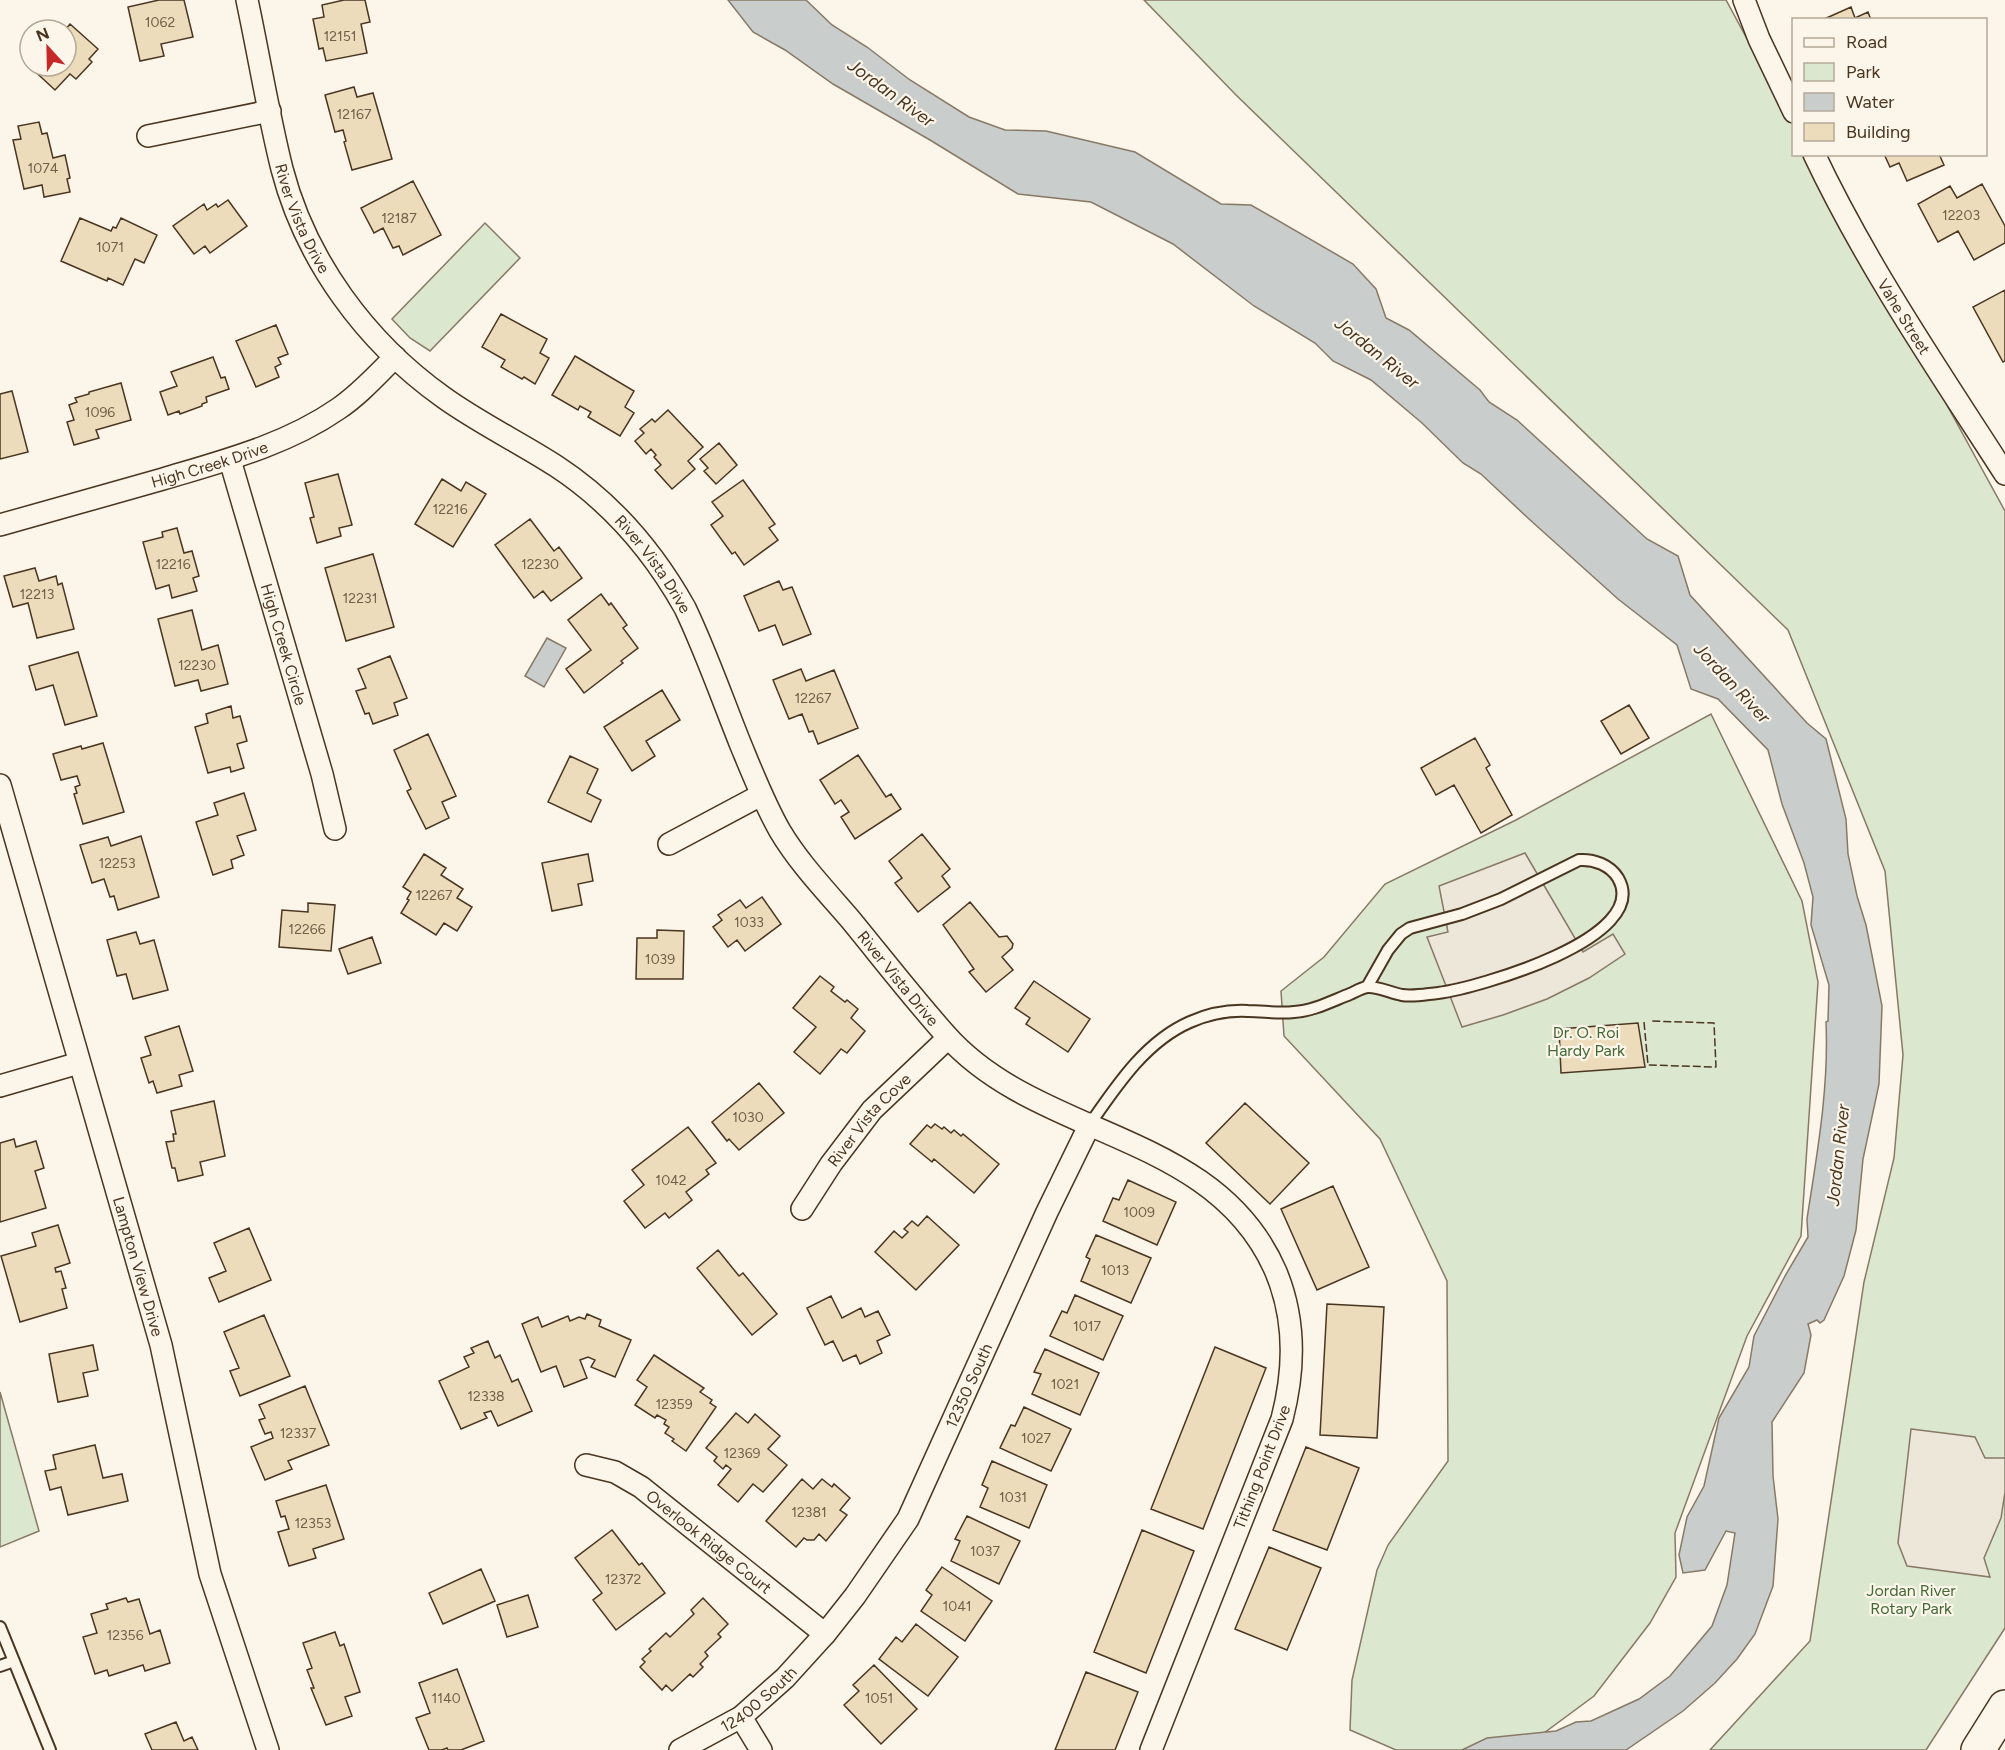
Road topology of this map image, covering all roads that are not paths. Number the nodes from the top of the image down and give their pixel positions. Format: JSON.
{"nodes":[{"id":1,"x":247,"y":0,"type":"edge"},
{"id":2,"x":1744,"y":0,"type":"edge"},
{"id":3,"x":1792,"y":108,"type":"edge"},
{"id":4,"x":270,"y":111,"type":"junction"},
{"id":5,"x":148,"y":136,"type":"dead end"},
{"id":6,"x":1815,"y":156,"type":"edge"},
{"id":7,"x":395,"y":357,"type":"junction"},
{"id":8,"x":230,"y":459,"type":"junction"},
{"id":9,"x":2005,"y":474,"type":"edge"},
{"id":10,"x":0,"y":525,"type":"edge"},
{"id":11,"x":0,"y":785,"type":"edge"},
{"id":12,"x":761,"y":795,"type":"junction"},
{"id":13,"x":335,"y":829,"type":"dead end"},
{"id":14,"x":669,"y":844,"type":"dead end"},
{"id":15,"x":1367,"y":987,"type":"junction"},
{"id":16,"x":948,"y":1038,"type":"junction"},
{"id":17,"x":79,"y":1063,"type":"junction"},
{"id":18,"x":0,"y":1086,"type":"edge"},
{"id":19,"x":1090,"y":1124,"type":"junction"},
{"id":20,"x":802,"y":1209,"type":"dead end"},
{"id":21,"x":586,"y":1465,"type":"dead end"},
{"id":22,"x":0,"y":1627,"type":"edge"},
{"id":23,"x":825,"y":1634,"type":"junction"},
{"id":24,"x":14,"y":1661,"type":"junction"},
{"id":25,"x":0,"y":1666,"type":"edge"},
{"id":26,"x":2005,"y":1707,"type":"edge"},
{"id":27,"x":741,"y":1717,"type":"junction"},
{"id":28,"x":50,"y":1750,"type":"edge"},
{"id":29,"x":268,"y":1750,"type":"edge"},
{"id":30,"x":680,"y":1750,"type":"edge"},
{"id":31,"x":761,"y":1750,"type":"edge"},
{"id":32,"x":1151,"y":1750,"type":"edge"},
{"id":33,"x":1978,"y":1750,"type":"edge"}],
"edges":[{"from":1,"to":4,"type":"street","name":"River Vista Drive"},
{"from":2,"to":3,"type":"street"},
{"from":4,"to":5,"type":"street"},
{"from":4,"to":7,"type":"street","name":"River Vista Drive"},
{"from":6,"to":9,"type":"street","name":"Vahe Street"},
{"from":7,"to":8,"type":"street","name":"High Creek Drive"},
{"from":7,"to":12,"type":"street","name":"River Vista Drive"},
{"from":8,"to":10,"type":"street","name":"High Creek Drive"},
{"from":8,"to":13,"type":"street","name":"High Creek Circle"},
{"from":11,"to":17,"type":"street","name":"Lampton View Drive"},
{"from":12,"to":14,"type":"street"},
{"from":12,"to":16,"type":"street","name":"River Vista Drive"},
{"from":15,"to":15,"type":"lane"},
{"from":15,"to":19,"type":"lane"},
{"from":16,"to":19,"type":"street","name":"River Vista Drive"},
{"from":16,"to":20,"type":"street","name":"River Vista Cove"},
{"from":17,"to":18,"type":"street"},
{"from":17,"to":29,"type":"street","name":"Lampton View Drive"},
{"from":19,"to":23,"type":"street","name":"12350 South"},
{"from":19,"to":32,"type":"street","name":"Tithing Point Drive"},
{"from":21,"to":23,"type":"street","name":"Overlook Ridge Court"},
{"from":22,"to":24,"type":"lane"},
{"from":23,"to":27,"type":"street","name":"12400 South"},
{"from":24,"to":25,"type":"lane"},
{"from":24,"to":28,"type":"lane"},
{"from":26,"to":33,"type":"main road"},
{"from":27,"to":30,"type":"street","name":"12400 South"},
{"from":27,"to":31,"type":"street"}]}
